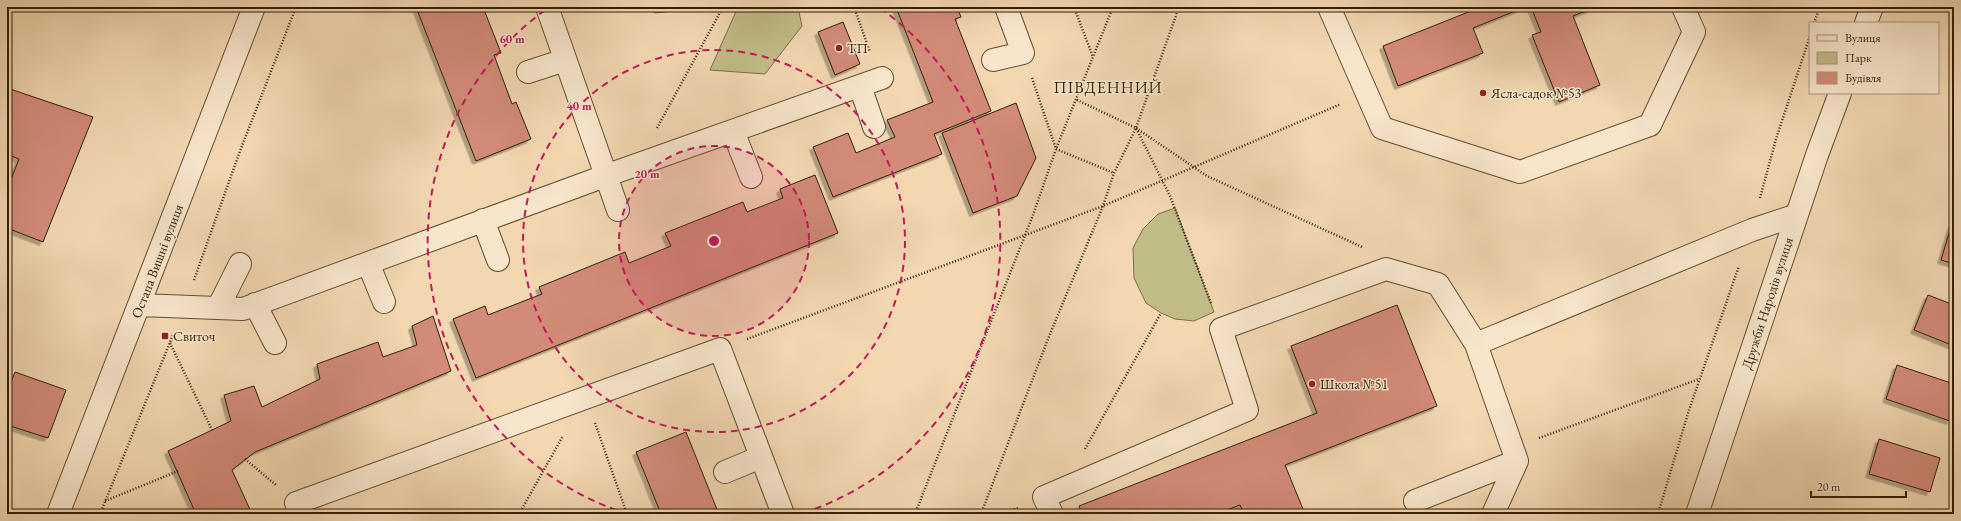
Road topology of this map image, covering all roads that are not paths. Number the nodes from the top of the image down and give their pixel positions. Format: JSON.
{"nodes":[{"id":1,"x":254,"y":7,"type":"edge"},
{"id":2,"x":546,"y":7,"type":"edge"},
{"id":3,"x":1006,"y":7,"type":"edge"},
{"id":4,"x":1329,"y":7,"type":"edge"},
{"id":5,"x":1683,"y":7,"type":"edge"},
{"id":6,"x":1872,"y":7,"type":"edge"},
{"id":7,"x":1866,"y":22,"type":"edge"},
{"id":8,"x":565,"y":60,"type":"junction"},
{"id":9,"x":993,"y":60,"type":"dead end"},
{"id":10,"x":528,"y":72,"type":"dead end"},
{"id":11,"x":882,"y":78,"type":"road end"},
{"id":12,"x":860,"y":86,"type":"junction"},
{"id":13,"x":1840,"y":94,"type":"edge"},
{"id":14,"x":874,"y":127,"type":"dead end"},
{"id":15,"x":734,"y":131,"type":"junction"},
{"id":16,"x":605,"y":176,"type":"junction"},
{"id":17,"x":751,"y":178,"type":"dead end"},
{"id":18,"x":618,"y":210,"type":"dead end"},
{"id":19,"x":1797,"y":215,"type":"junction"},
{"id":20,"x":483,"y":220,"type":"junction"},
{"id":21,"x":498,"y":260,"type":"dead end"},
{"id":22,"x":368,"y":263,"type":"junction"},
{"id":23,"x":240,"y":264,"type":"dead end"},
{"id":24,"x":384,"y":302,"type":"dead end"},
{"id":25,"x":255,"y":304,"type":"junction"},
{"id":26,"x":140,"y":305,"type":"junction"},
{"id":27,"x":218,"y":308,"type":"junction"},
{"id":28,"x":275,"y":343,"type":"dead end"},
{"id":29,"x":1476,"y":344,"type":"junction"},
{"id":30,"x":1514,"y":454,"type":"junction"},
{"id":31,"x":761,"y":457,"type":"junction"},
{"id":32,"x":725,"y":472,"type":"dead end"},
{"id":33,"x":1416,"y":501,"type":"dead end"},
{"id":34,"x":296,"y":510,"type":"edge"},
{"id":35,"x":58,"y":514,"type":"edge"},
{"id":36,"x":783,"y":514,"type":"edge"},
{"id":37,"x":1052,"y":514,"type":"edge"},
{"id":38,"x":1493,"y":514,"type":"edge"},
{"id":39,"x":1697,"y":514,"type":"edge"}],
"edges":[{"from":1,"to":26,"type":"street","name":"Остапа Вишні вулиця"},
{"from":2,"to":8,"type":"street"},
{"from":3,"to":9,"type":"street"},
{"from":4,"to":5,"type":"street"},
{"from":6,"to":7,"type":"street"},
{"from":8,"to":10,"type":"street"},
{"from":8,"to":16,"type":"street"},
{"from":11,"to":12,"type":"street"},
{"from":12,"to":14,"type":"street"},
{"from":12,"to":15,"type":"street"},
{"from":13,"to":19,"type":"street","name":"Дружби Народів вулиця"},
{"from":15,"to":16,"type":"street"},
{"from":15,"to":17,"type":"street"},
{"from":16,"to":18,"type":"street"},
{"from":16,"to":20,"type":"street"},
{"from":19,"to":29,"type":"street"},
{"from":19,"to":39,"type":"street","name":"Дружби Народів вулиця"},
{"from":20,"to":21,"type":"street"},
{"from":20,"to":22,"type":"street"},
{"from":22,"to":24,"type":"street"},
{"from":22,"to":25,"type":"street"},
{"from":23,"to":27,"type":"street"},
{"from":25,"to":27,"type":"street"},
{"from":25,"to":28,"type":"street"},
{"from":26,"to":27,"type":"street"},
{"from":26,"to":35,"type":"street","name":"Остапа Вишні вулиця"},
{"from":29,"to":30,"type":"street"},
{"from":29,"to":37,"type":"street"},
{"from":30,"to":33,"type":"street"},
{"from":30,"to":38,"type":"street"},
{"from":31,"to":32,"type":"street"},
{"from":31,"to":34,"type":"street"},
{"from":31,"to":36,"type":"street"}]}
